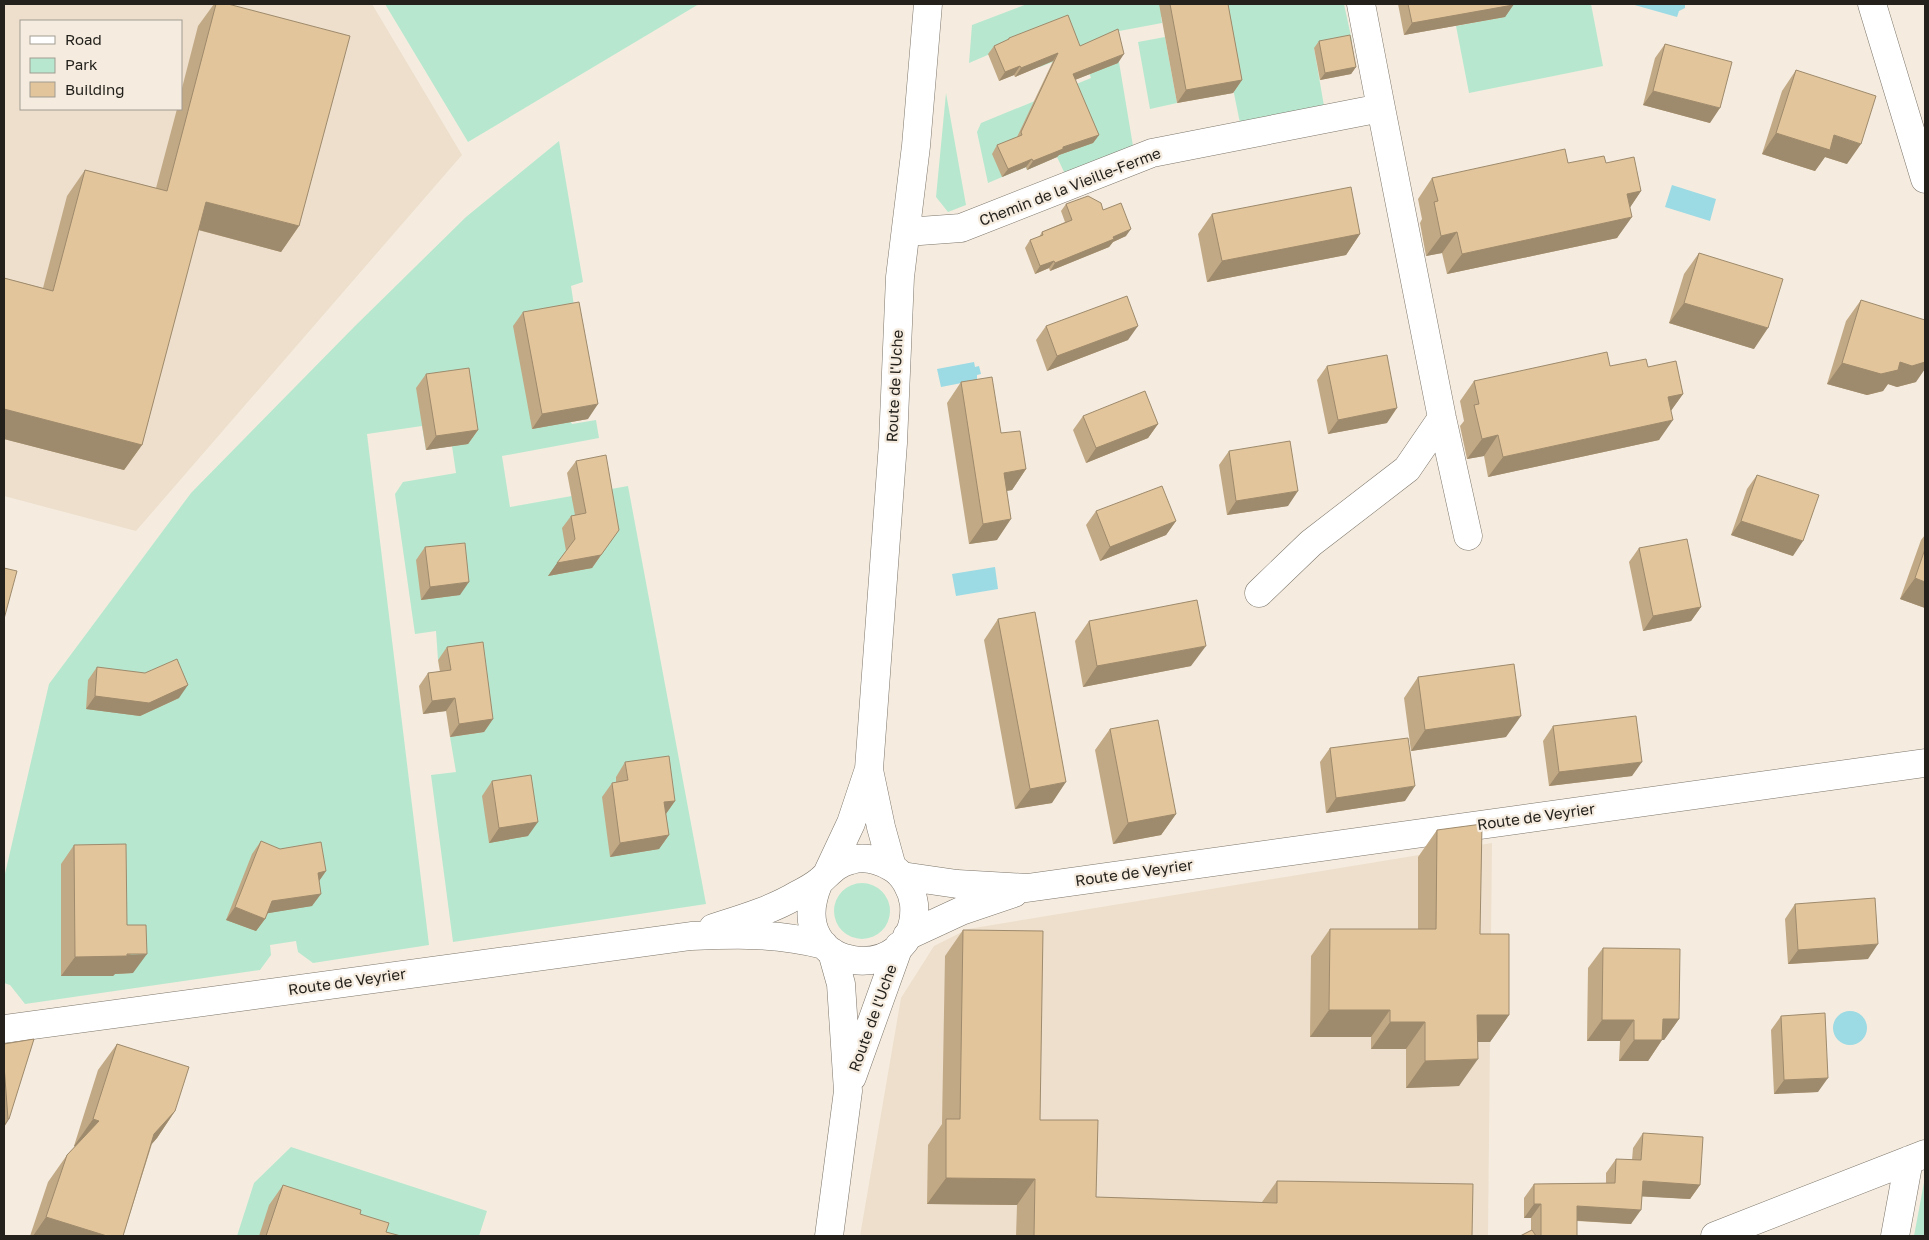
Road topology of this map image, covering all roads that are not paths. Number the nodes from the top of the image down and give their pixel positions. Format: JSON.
{"nodes":[{"id":1,"x":928,"y":4,"type":"edge"},
{"id":2,"x":1361,"y":4,"type":"edge"},
{"id":3,"x":1872,"y":4,"type":"edge"},
{"id":4,"x":1381,"y":108,"type":"junction"},
{"id":5,"x":1925,"y":179,"type":"edge"},
{"id":6,"x":906,"y":232,"type":"junction"},
{"id":7,"x":1442,"y":418,"type":"junction"},
{"id":8,"x":1468,"y":536,"type":"dead end"},
{"id":9,"x":1259,"y":593,"type":"dead end"},
{"id":10,"x":1925,"y":763,"type":"edge"},
{"id":11,"x":869,"y":769,"type":"junction"},
{"id":12,"x":897,"y":872,"type":"junction"},
{"id":13,"x":823,"y":877,"type":"junction"},
{"id":14,"x":1027,"y":888,"type":"junction"},
{"id":15,"x":691,"y":936,"type":"junction"},
{"id":16,"x":903,"y":941,"type":"junction"},
{"id":17,"x":828,"y":949,"type":"junction"},
{"id":18,"x":4,"y":1029,"type":"edge"},
{"id":19,"x":848,"y":1091,"type":"junction"},
{"id":20,"x":1917,"y":1157,"type":"edge"},
{"id":21,"x":828,"y":1236,"type":"edge"},
{"id":22,"x":1716,"y":1236,"type":"edge"},
{"id":23,"x":1895,"y":1236,"type":"edge"}],
"edges":[{"from":1,"to":6,"type":"street","name":"Route de l'Uche"},
{"from":2,"to":4,"type":"street"},
{"from":3,"to":5,"type":"street"},
{"from":4,"to":6,"type":"street","name":"Chemin de la Vieille-Ferme"},
{"from":4,"to":7,"type":"street"},
{"from":6,"to":11,"type":"street","name":"Route de l'Uche"},
{"from":7,"to":8,"type":"street"},
{"from":7,"to":9,"type":"street"},
{"from":10,"to":14,"type":"street","name":"Route de Veyrier"},
{"from":11,"to":12,"type":"street","name":"Route de l'Uche"},
{"from":11,"to":13,"type":"street","name":"Route de l'Uche"},
{"from":12,"to":13,"type":"street"},
{"from":12,"to":14,"type":"street","name":"Route de Veyrier"},
{"from":12,"to":16,"type":"street"},
{"from":13,"to":15,"type":"street","name":"Route de Veyrier"},
{"from":13,"to":17,"type":"street"},
{"from":14,"to":16,"type":"street","name":"Route de Veyrier"},
{"from":15,"to":17,"type":"street","name":"Route de Veyrier"},
{"from":15,"to":18,"type":"street","name":"Route de Veyrier"},
{"from":16,"to":17,"type":"street"},
{"from":16,"to":19,"type":"street","name":"Route de l'Uche"},
{"from":17,"to":19,"type":"street","name":"Route de l'Uche"},
{"from":19,"to":21,"type":"street","name":"Route de l'Uche"},
{"from":20,"to":22,"type":"street"},
{"from":20,"to":23,"type":"street"}]}
